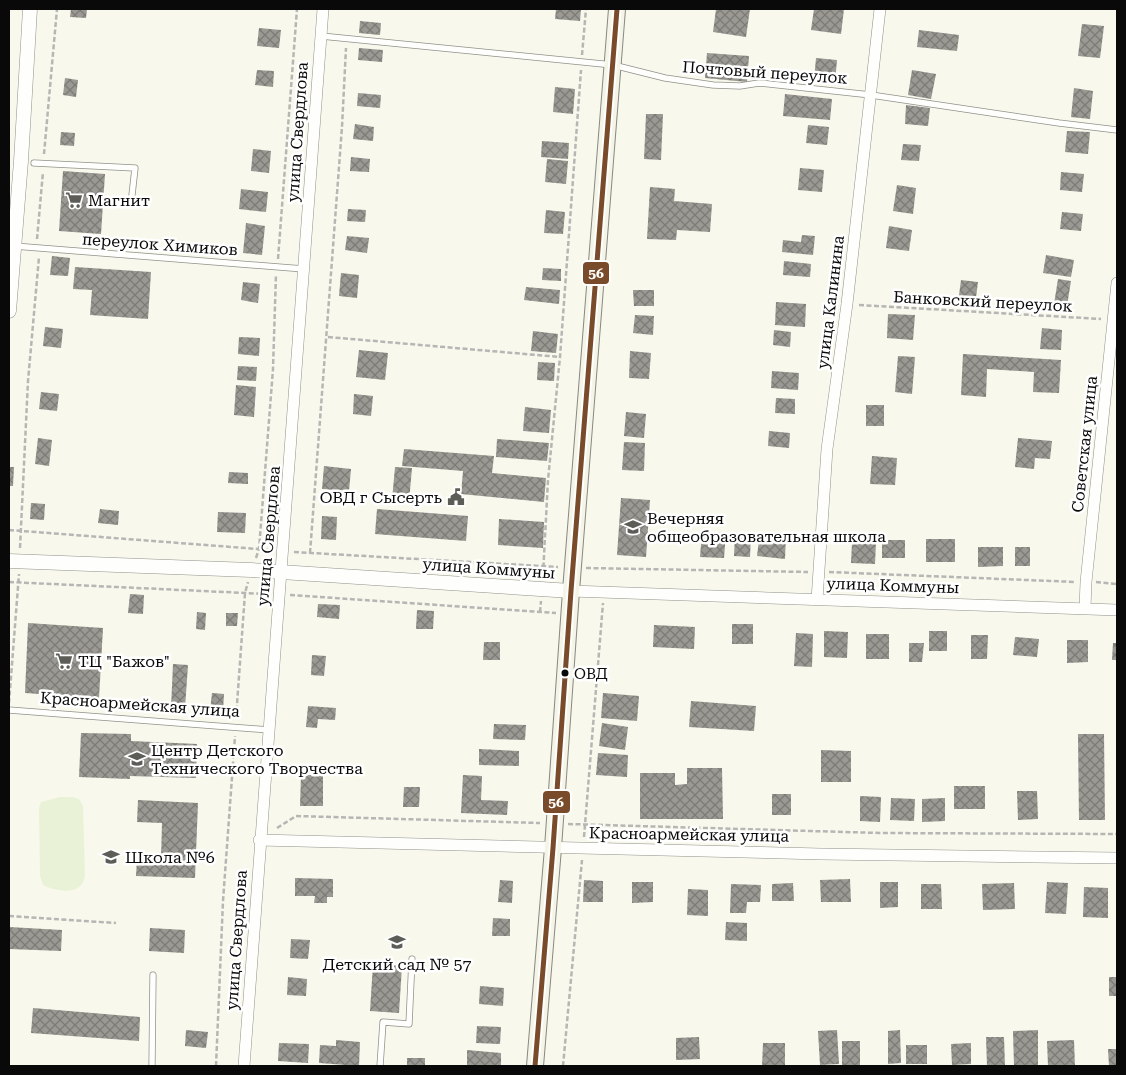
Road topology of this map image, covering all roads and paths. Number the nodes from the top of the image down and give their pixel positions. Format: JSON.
{"nodes":[{"id":1,"x":30,"y":9,"type":"edge"},
{"id":2,"x":57,"y":9,"type":"edge"},
{"id":3,"x":297,"y":9,"type":"edge"},
{"id":4,"x":323,"y":9,"type":"edge"},
{"id":5,"x":586,"y":9,"type":"edge"},
{"id":6,"x":617,"y":9,"type":"edge"},
{"id":7,"x":880,"y":9,"type":"edge"},
{"id":8,"x":321,"y":36,"type":"junction"},
{"id":9,"x":347,"y":39,"type":"junction"},
{"id":10,"x":582,"y":62,"type":"junction"},
{"id":11,"x":613,"y":65,"type":"junction"},
{"id":12,"x":871,"y":94,"type":"junction"},
{"id":13,"x":1117,"y":130,"type":"edge"},
{"id":14,"x":34,"y":163,"type":"dead end"},
{"id":15,"x":44,"y":164,"type":"junction"},
{"id":16,"x":131,"y":204,"type":"dead end"},
{"id":17,"x":12,"y":229,"type":"edge"},
{"id":18,"x":14,"y":246,"type":"junction"},
{"id":19,"x":38,"y":248,"type":"junction"},
{"id":20,"x":277,"y":267,"type":"junction"},
{"id":21,"x":304,"y":269,"type":"junction"},
{"id":22,"x":1117,"y":283,"type":"edge"},
{"id":23,"x":847,"y":304,"type":"junction"},
{"id":24,"x":9,"y":311,"type":"edge"},
{"id":25,"x":1113,"y":320,"type":"junction"},
{"id":26,"x":327,"y":337,"type":"junction"},
{"id":27,"x":560,"y":357,"type":"junction"},
{"id":28,"x":310,"y":553,"type":"dead end"},
{"id":29,"x":14,"y":560,"type":"edge"},
{"id":30,"x":251,"y":570,"type":"junction"},
{"id":31,"x":281,"y":572,"type":"junction"},
{"id":32,"x":542,"y":589,"type":"junction"},
{"id":33,"x":571,"y":591,"type":"junction"},
{"id":34,"x":604,"y":592,"type":"junction"},
{"id":35,"x":817,"y":600,"type":"junction"},
{"id":36,"x":1085,"y":608,"type":"junction"},
{"id":37,"x":1117,"y":610,"type":"edge"},
{"id":38,"x":540,"y":612,"type":"dead end"},
{"id":39,"x":9,"y":710,"type":"edge"},
{"id":40,"x":236,"y":728,"type":"junction"},
{"id":41,"x":269,"y":730,"type":"junction"},
{"id":42,"x":555,"y":824,"type":"junction"},
{"id":43,"x":585,"y":824,"type":"junction"},
{"id":44,"x":1117,"y":834,"type":"edge"},
{"id":45,"x":259,"y":840,"type":"junction"},
{"id":46,"x":553,"y":848,"type":"junction"},
{"id":47,"x":583,"y":848,"type":"junction"},
{"id":48,"x":1117,"y":858,"type":"edge"},
{"id":49,"x":9,"y":916,"type":"edge"},
{"id":50,"x":116,"y":923,"type":"dead end"},
{"id":51,"x":412,"y":959,"type":"dead end"},
{"id":52,"x":153,"y":975,"type":"dead end"},
{"id":53,"x":152,"y":1066,"type":"edge"},
{"id":54,"x":216,"y":1066,"type":"edge"},
{"id":55,"x":244,"y":1066,"type":"edge"},
{"id":56,"x":380,"y":1066,"type":"edge"},
{"id":57,"x":535,"y":1066,"type":"edge"},
{"id":58,"x":563,"y":1066,"type":"edge"}],
"edges":[{"from":1,"to":17,"type":"street"},
{"from":2,"to":15,"type":"path"},
{"from":3,"to":20,"type":"path"},
{"from":4,"to":8,"type":"street","name":"улица Свердлова"},
{"from":5,"to":10,"type":"path"},
{"from":6,"to":11,"type":"main road"},
{"from":7,"to":12,"type":"street","name":"улица Калинина"},
{"from":8,"to":9,"type":"lane","name":"Почтовый переулок"},
{"from":8,"to":21,"type":"street","name":"улица Свердлова"},
{"from":9,"to":10,"type":"lane","name":"Почтовый переулок"},
{"from":9,"to":26,"type":"path"},
{"from":10,"to":11,"type":"lane","name":"Почтовый переулок"},
{"from":10,"to":27,"type":"path"},
{"from":11,"to":12,"type":"lane","name":"Почтовый переулок"},
{"from":11,"to":33,"type":"main road"},
{"from":12,"to":13,"type":"lane","name":"Почтовый переулок"},
{"from":12,"to":23,"type":"street","name":"улица Калинина"},
{"from":14,"to":15,"type":"lane"},
{"from":15,"to":16,"type":"lane"},
{"from":15,"to":19,"type":"path"},
{"from":17,"to":18,"type":"street"},
{"from":18,"to":19,"type":"lane","name":"переулок Химиков"},
{"from":18,"to":24,"type":"street"},
{"from":19,"to":20,"type":"lane","name":"переулок Химиков"},
{"from":19,"to":29,"type":"path"},
{"from":20,"to":21,"type":"lane","name":"переулок Химиков"},
{"from":20,"to":30,"type":"path"},
{"from":21,"to":31,"type":"street","name":"улица Свердлова"},
{"from":22,"to":25,"type":"street","name":"Советская улица"},
{"from":23,"to":25,"type":"path","name":"Банковский переулок"},
{"from":23,"to":35,"type":"street","name":"улица Калинина"},
{"from":25,"to":36,"type":"street","name":"Советская улица"},
{"from":26,"to":27,"type":"path"},
{"from":26,"to":28,"type":"path"},
{"from":27,"to":32,"type":"path"},
{"from":29,"to":30,"type":"street","name":"улица Коммуны"},
{"from":29,"to":39,"type":"path"},
{"from":30,"to":31,"type":"street","name":"улица Коммуны"},
{"from":30,"to":40,"type":"path"},
{"from":31,"to":32,"type":"street","name":"улица Коммуны"},
{"from":31,"to":41,"type":"street","name":"улица Свердлова"},
{"from":32,"to":33,"type":"street","name":"улица Коммуны"},
{"from":32,"to":38,"type":"path"},
{"from":33,"to":34,"type":"street","name":"улица Коммуны"},
{"from":33,"to":42,"type":"main road"},
{"from":34,"to":35,"type":"street","name":"улица Коммуны"},
{"from":34,"to":43,"type":"path"},
{"from":35,"to":36,"type":"street","name":"улица Коммуны"},
{"from":36,"to":37,"type":"street","name":"улица Коммуны"},
{"from":39,"to":40,"type":"lane","name":"Красноармейская улица"},
{"from":40,"to":41,"type":"lane","name":"Красноармейская улица"},
{"from":40,"to":54,"type":"path"},
{"from":41,"to":45,"type":"street","name":"улица Свердлова"},
{"from":42,"to":43,"type":"path"},
{"from":42,"to":45,"type":"path"},
{"from":42,"to":46,"type":"main road"},
{"from":43,"to":44,"type":"path"},
{"from":43,"to":47,"type":"path"},
{"from":45,"to":46,"type":"street","name":"Красноармейская улица"},
{"from":45,"to":55,"type":"street","name":"улица Свердлова"},
{"from":46,"to":47,"type":"street","name":"Красноармейская улица"},
{"from":46,"to":57,"type":"main road"},
{"from":47,"to":48,"type":"street","name":"Красноармейская улица"},
{"from":47,"to":58,"type":"path"},
{"from":49,"to":50,"type":"path"},
{"from":51,"to":56,"type":"lane"},
{"from":52,"to":53,"type":"lane"}]}
